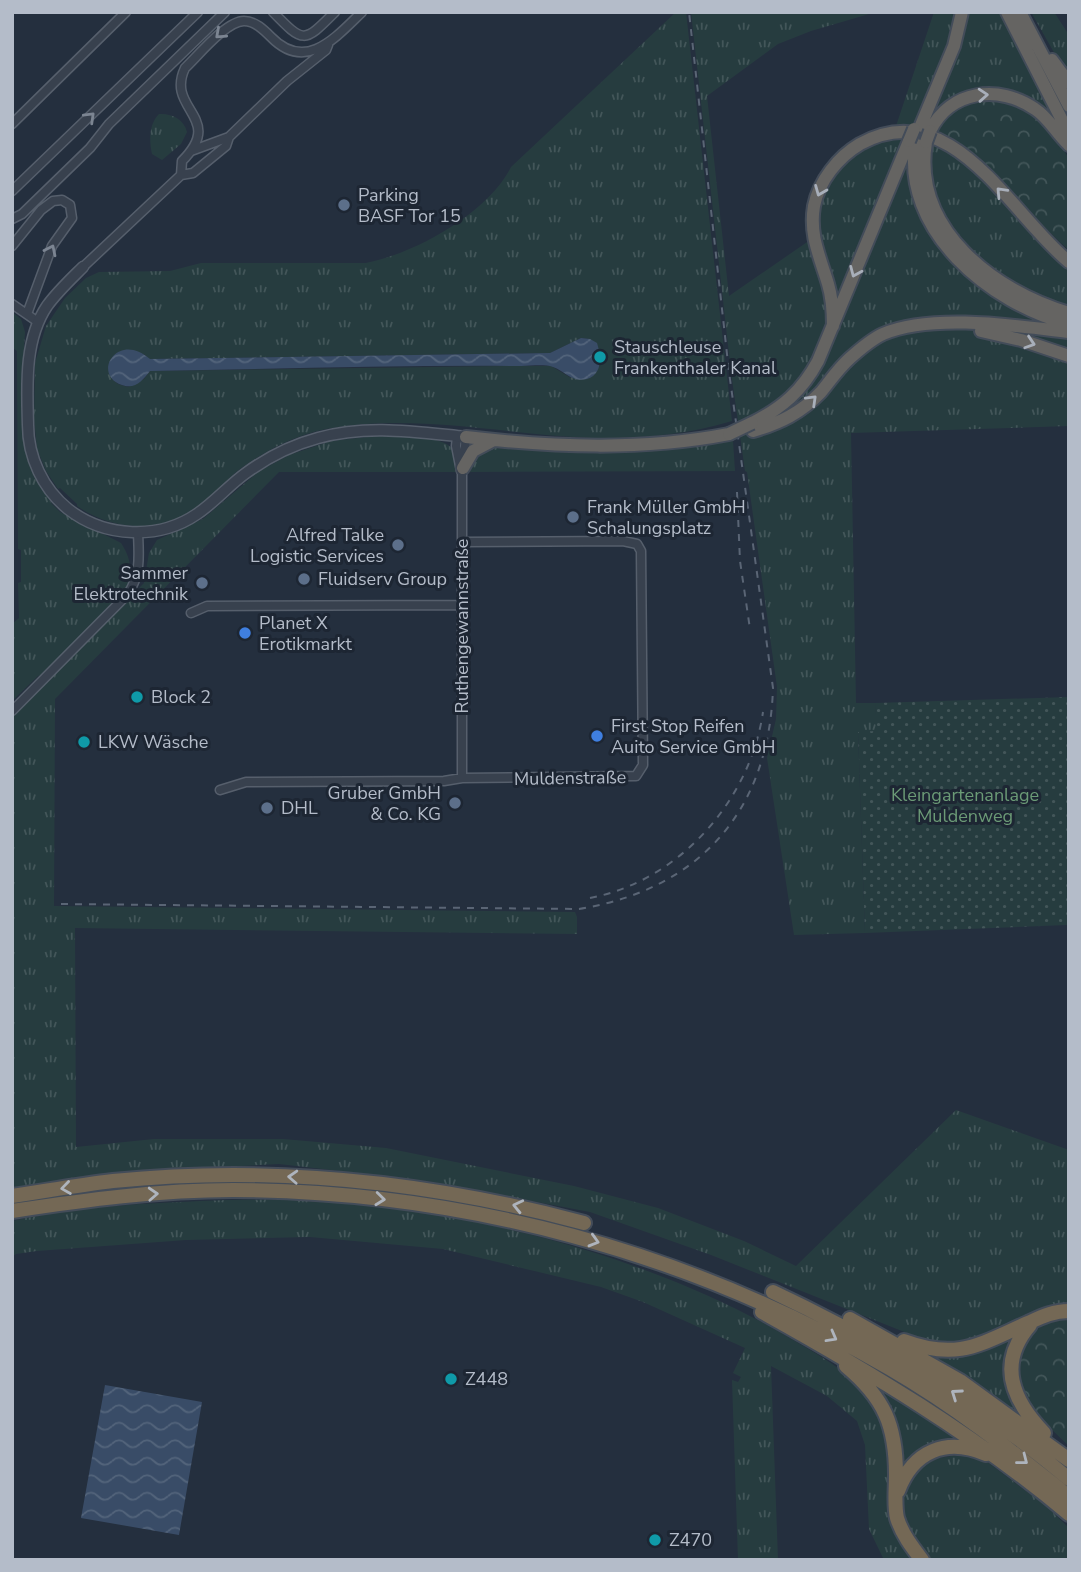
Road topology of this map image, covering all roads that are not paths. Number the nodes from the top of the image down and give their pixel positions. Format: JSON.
{"nodes":[{"id":1,"x":126,"y":12,"type":"edge"},
{"id":2,"x":198,"y":12,"type":"edge"},
{"id":3,"x":225,"y":12,"type":"edge"},
{"id":4,"x":273,"y":12,"type":"edge"},
{"id":5,"x":335,"y":12,"type":"edge"},
{"id":6,"x":362,"y":12,"type":"edge"},
{"id":7,"x":962,"y":12,"type":"edge"},
{"id":8,"x":1007,"y":12,"type":"edge"},
{"id":9,"x":1020,"y":12,"type":"edge"},
{"id":10,"x":1030,"y":31,"type":"junction"},
{"id":11,"x":328,"y":45,"type":"junction"},
{"id":12,"x":1069,"y":82,"type":"edge"},
{"id":13,"x":1069,"y":106,"type":"edge"},
{"id":14,"x":12,"y":124,"type":"edge"},
{"id":15,"x":1069,"y":134,"type":"edge"},
{"id":16,"x":919,"y":135,"type":"junction"},
{"id":17,"x":229,"y":137,"type":"junction"},
{"id":18,"x":1069,"y":145,"type":"edge"},
{"id":19,"x":191,"y":152,"type":"junction"},
{"id":20,"x":181,"y":175,"type":"junction"},
{"id":21,"x":12,"y":191,"type":"edge"},
{"id":22,"x":12,"y":219,"type":"edge"},
{"id":23,"x":12,"y":246,"type":"edge"},
{"id":24,"x":1069,"y":261,"type":"edge"},
{"id":25,"x":83,"y":267,"type":"joint"},
{"id":26,"x":12,"y":304,"type":"edge"},
{"id":27,"x":1069,"y":313,"type":"edge"},
{"id":28,"x":27,"y":314,"type":"junction"},
{"id":29,"x":38,"y":322,"type":"junction"},
{"id":30,"x":943,"y":324,"type":"junction"},
{"id":31,"x":1069,"y":324,"type":"edge"},
{"id":32,"x":833,"y":326,"type":"junction"},
{"id":33,"x":1069,"y":332,"type":"edge"},
{"id":34,"x":1069,"y":356,"type":"edge"},
{"id":35,"x":752,"y":427,"type":"junction"},
{"id":36,"x":461,"y":437,"type":"junction"},
{"id":37,"x":494,"y":440,"type":"junction"},
{"id":38,"x":463,"y":471,"type":"junction"},
{"id":39,"x":138,"y":533,"type":"junction"},
{"id":40,"x":462,"y":542,"type":"junction"},
{"id":41,"x":461,"y":605,"type":"junction"},
{"id":42,"x":191,"y":613,"type":"dead end"},
{"id":43,"x":12,"y":711,"type":"edge"},
{"id":44,"x":462,"y":778,"type":"junction"},
{"id":45,"x":220,"y":790,"type":"dead end"},
{"id":46,"x":12,"y":1196,"type":"edge"},
{"id":47,"x":12,"y":1211,"type":"edge"},
{"id":48,"x":584,"y":1223,"type":"dead end"},
{"id":49,"x":703,"y":1278,"type":"junction"},
{"id":50,"x":1069,"y":1311,"type":"edge"},
{"id":51,"x":1035,"y":1320,"type":"junction"},
{"id":52,"x":873,"y":1330,"type":"junction"},
{"id":53,"x":821,"y":1345,"type":"junction"},
{"id":54,"x":1069,"y":1460,"type":"edge"},
{"id":55,"x":1009,"y":1465,"type":"junction"},
{"id":56,"x":1069,"y":1479,"type":"edge"},
{"id":57,"x":896,"y":1496,"type":"junction"},
{"id":58,"x":1069,"y":1497,"type":"edge"},
{"id":59,"x":1069,"y":1514,"type":"edge"},
{"id":60,"x":922,"y":1560,"type":"edge"}],
"edges":[{"from":1,"to":14,"type":"street"},
{"from":21,"to":2,"type":"street","one_way":true},
{"from":3,"to":22,"type":"street"},
{"from":4,"to":5,"type":"street"},
{"from":6,"to":11,"type":"street"},
{"from":7,"to":16,"type":"highway"},
{"from":8,"to":15,"type":"highway"},
{"from":9,"to":10,"type":"highway"},
{"from":10,"to":12,"type":"highway"},
{"from":10,"to":13,"type":"highway"},
{"from":11,"to":17,"type":"street"},
{"from":11,"to":19,"type":"street","one_way":true},
{"from":16,"to":18,"type":"highway","one_way":true},
{"from":16,"to":27,"type":"highway"},
{"from":16,"to":31,"type":"highway"},
{"from":16,"to":32,"type":"highway","one_way":true},
{"from":17,"to":19,"type":"street"},
{"from":17,"to":20,"type":"street"},
{"from":19,"to":20,"type":"street"},
{"from":20,"to":25,"type":"street"},
{"from":28,"to":23,"type":"street","one_way":true},
{"from":24,"to":32,"type":"highway","one_way":true},
{"from":25,"to":29,"type":"street"},
{"from":26,"to":28,"type":"street"},
{"from":28,"to":29,"type":"street"},
{"from":29,"to":39,"type":"street"},
{"from":30,"to":33,"type":"highway"},
{"from":30,"to":34,"type":"highway","one_way":true},
{"from":35,"to":30,"type":"highway","one_way":true},
{"from":32,"to":35,"type":"highway"},
{"from":35,"to":37,"type":"highway","bridge":true},
{"from":36,"to":37,"type":"highway"},
{"from":36,"to":38,"type":"street","name":"Ruthengewannstraße"},
{"from":36,"to":39,"type":"street"},
{"from":37,"to":38,"type":"highway"},
{"from":38,"to":40,"type":"street","name":"Ruthengewannstraße"},
{"from":39,"to":43,"type":"street"},
{"from":40,"to":41,"type":"street","name":"Ruthengewannstraße"},
{"from":40,"to":44,"type":"street","name":"Muldenstraße"},
{"from":41,"to":42,"type":"street"},
{"from":41,"to":44,"type":"street","name":"Ruthengewannstraße"},
{"from":44,"to":45,"type":"street","name":"Muldenstraße"},
{"from":48,"to":46,"type":"highway","one_way":true},
{"from":47,"to":49,"type":"highway","one_way":true},
{"from":49,"to":53,"type":"highway"},
{"from":49,"to":58,"type":"highway","one_way":true},
{"from":50,"to":51,"type":"highway"},
{"from":51,"to":52,"type":"highway"},
{"from":51,"to":54,"type":"highway"},
{"from":52,"to":54,"type":"highway"},
{"from":56,"to":52,"type":"highway","one_way":true},
{"from":53,"to":55,"type":"highway"},
{"from":53,"to":57,"type":"highway"},
{"from":55,"to":57,"type":"highway"},
{"from":55,"to":59,"type":"highway"},
{"from":57,"to":60,"type":"highway"}]}
